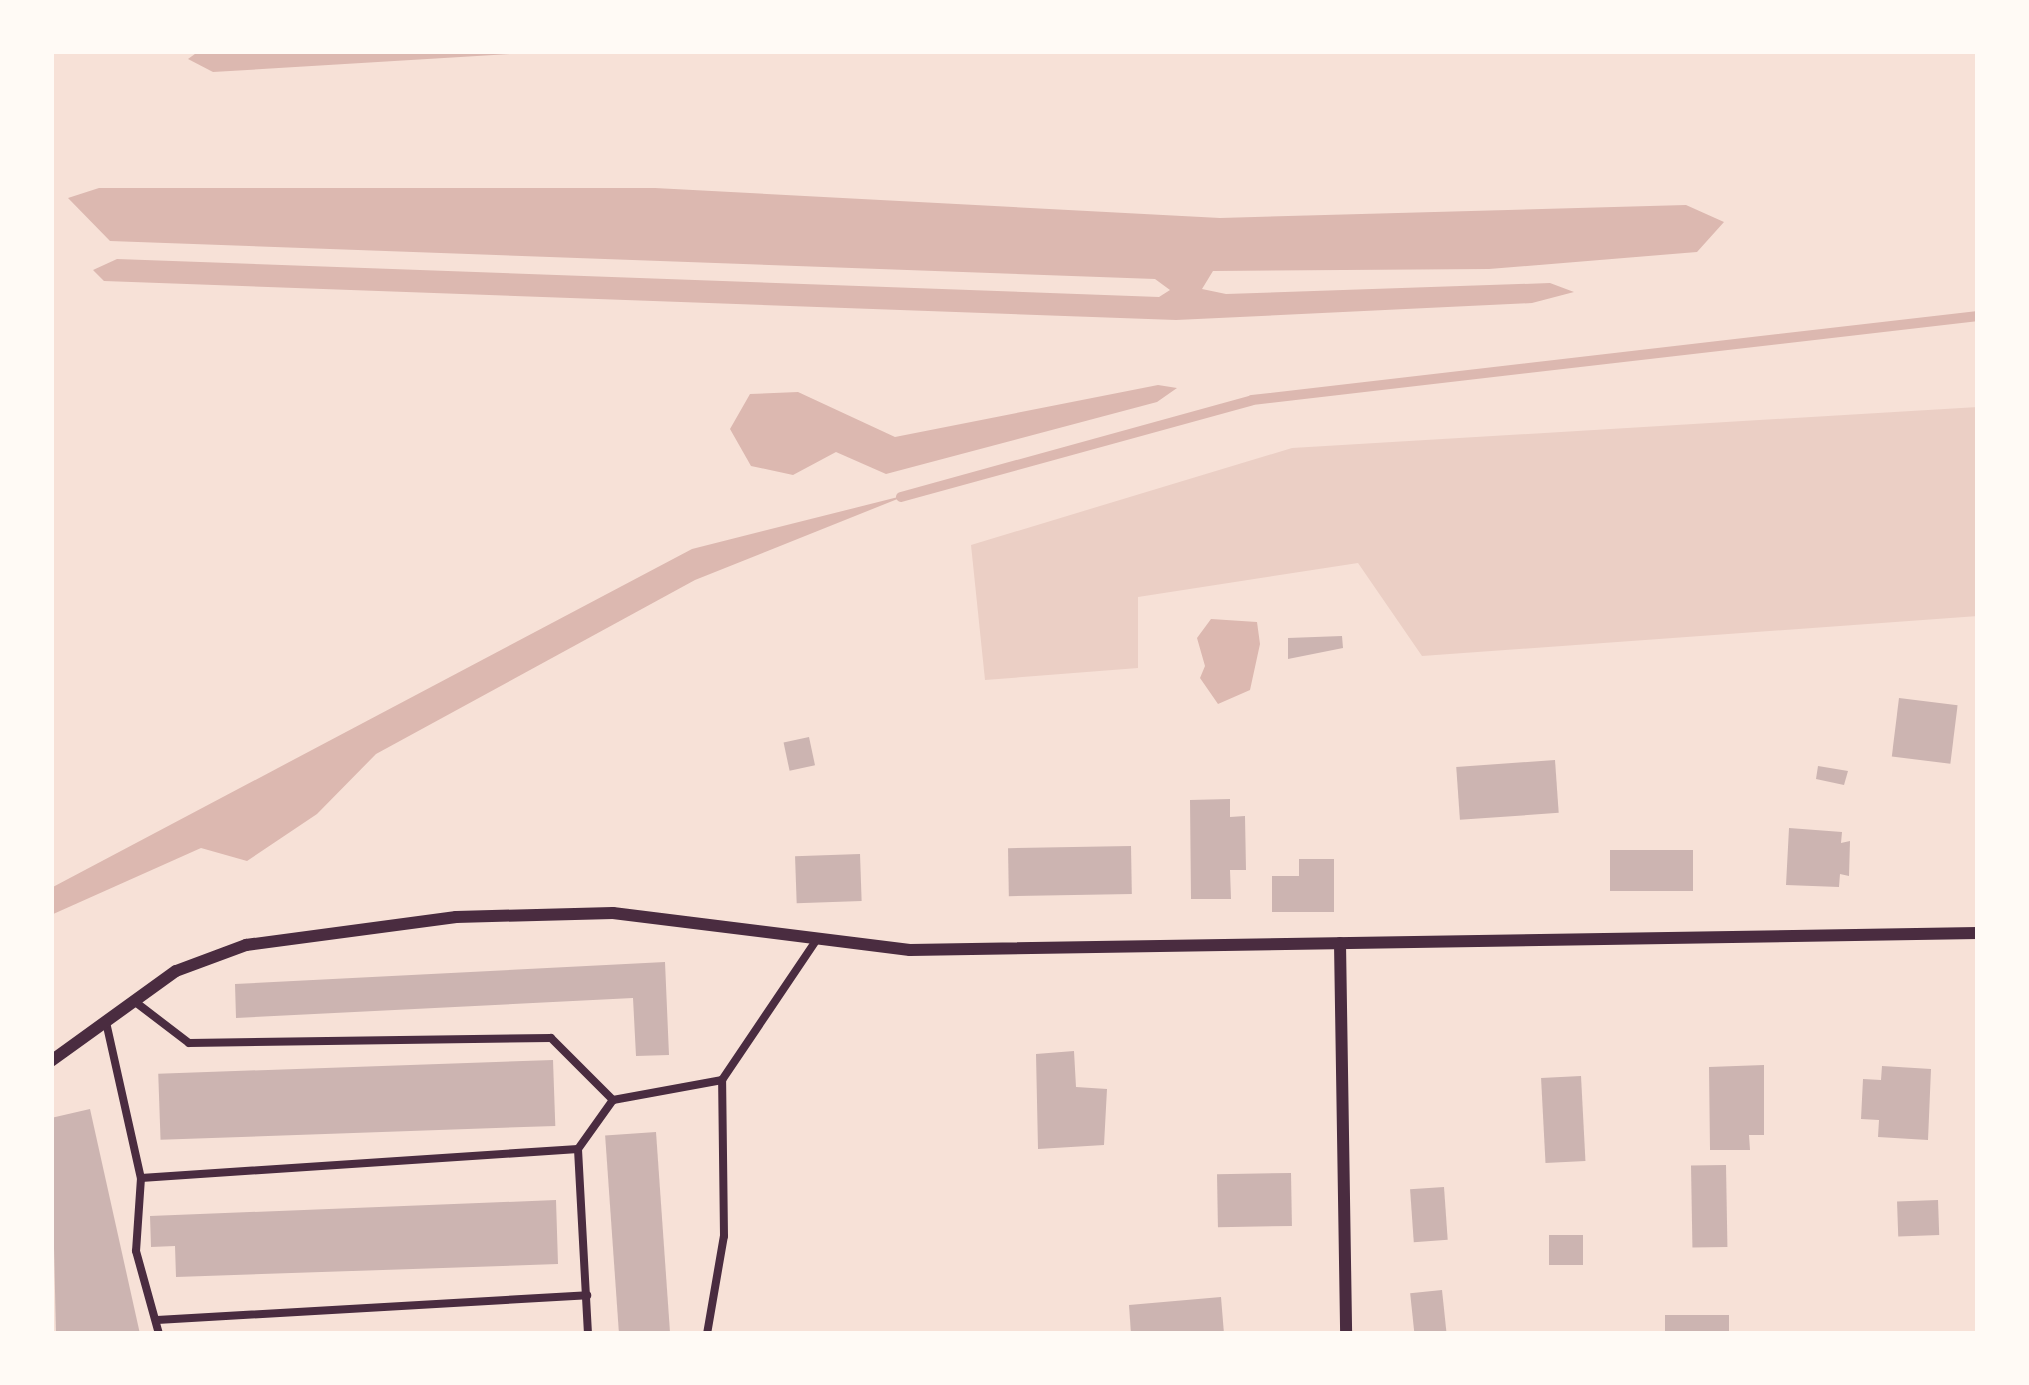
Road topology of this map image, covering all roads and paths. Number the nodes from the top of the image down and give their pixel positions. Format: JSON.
{"nodes":[{"id":1,"x":1978,"y":933,"type":"edge"},
{"id":2,"x":815,"y":942,"type":"junction"},
{"id":3,"x":1340,"y":943,"type":"junction"},
{"id":4,"x":134,"y":1001,"type":"junction"},
{"id":5,"x":106,"y":1020,"type":"junction"},
{"id":6,"x":51,"y":1061,"type":"edge"},
{"id":7,"x":722,"y":1080,"type":"junction"},
{"id":8,"x":613,"y":1100,"type":"junction"},
{"id":9,"x":578,"y":1150,"type":"junction"},
{"id":10,"x":140,"y":1178,"type":"junction"},
{"id":11,"x":587,"y":1295,"type":"junction"},
{"id":12,"x":157,"y":1320,"type":"junction"},
{"id":13,"x":159,"y":1334,"type":"edge"},
{"id":14,"x":588,"y":1334,"type":"edge"},
{"id":15,"x":707,"y":1334,"type":"edge"},
{"id":16,"x":1346,"y":1334,"type":"edge"}],
"edges":[{"from":1,"to":3,"type":"street"},
{"from":2,"to":3,"type":"street"},
{"from":2,"to":4,"type":"street"},
{"from":2,"to":7,"type":"lane"},
{"from":3,"to":16,"type":"street"},
{"from":4,"to":5,"type":"street"},
{"from":4,"to":8,"type":"lane"},
{"from":5,"to":6,"type":"street"},
{"from":5,"to":10,"type":"lane"},
{"from":7,"to":8,"type":"lane"},
{"from":7,"to":15,"type":"lane"},
{"from":8,"to":9,"type":"lane"},
{"from":9,"to":10,"type":"lane"},
{"from":9,"to":11,"type":"lane"},
{"from":10,"to":12,"type":"lane"},
{"from":11,"to":12,"type":"lane"},
{"from":11,"to":14,"type":"lane"},
{"from":12,"to":13,"type":"lane"}]}
